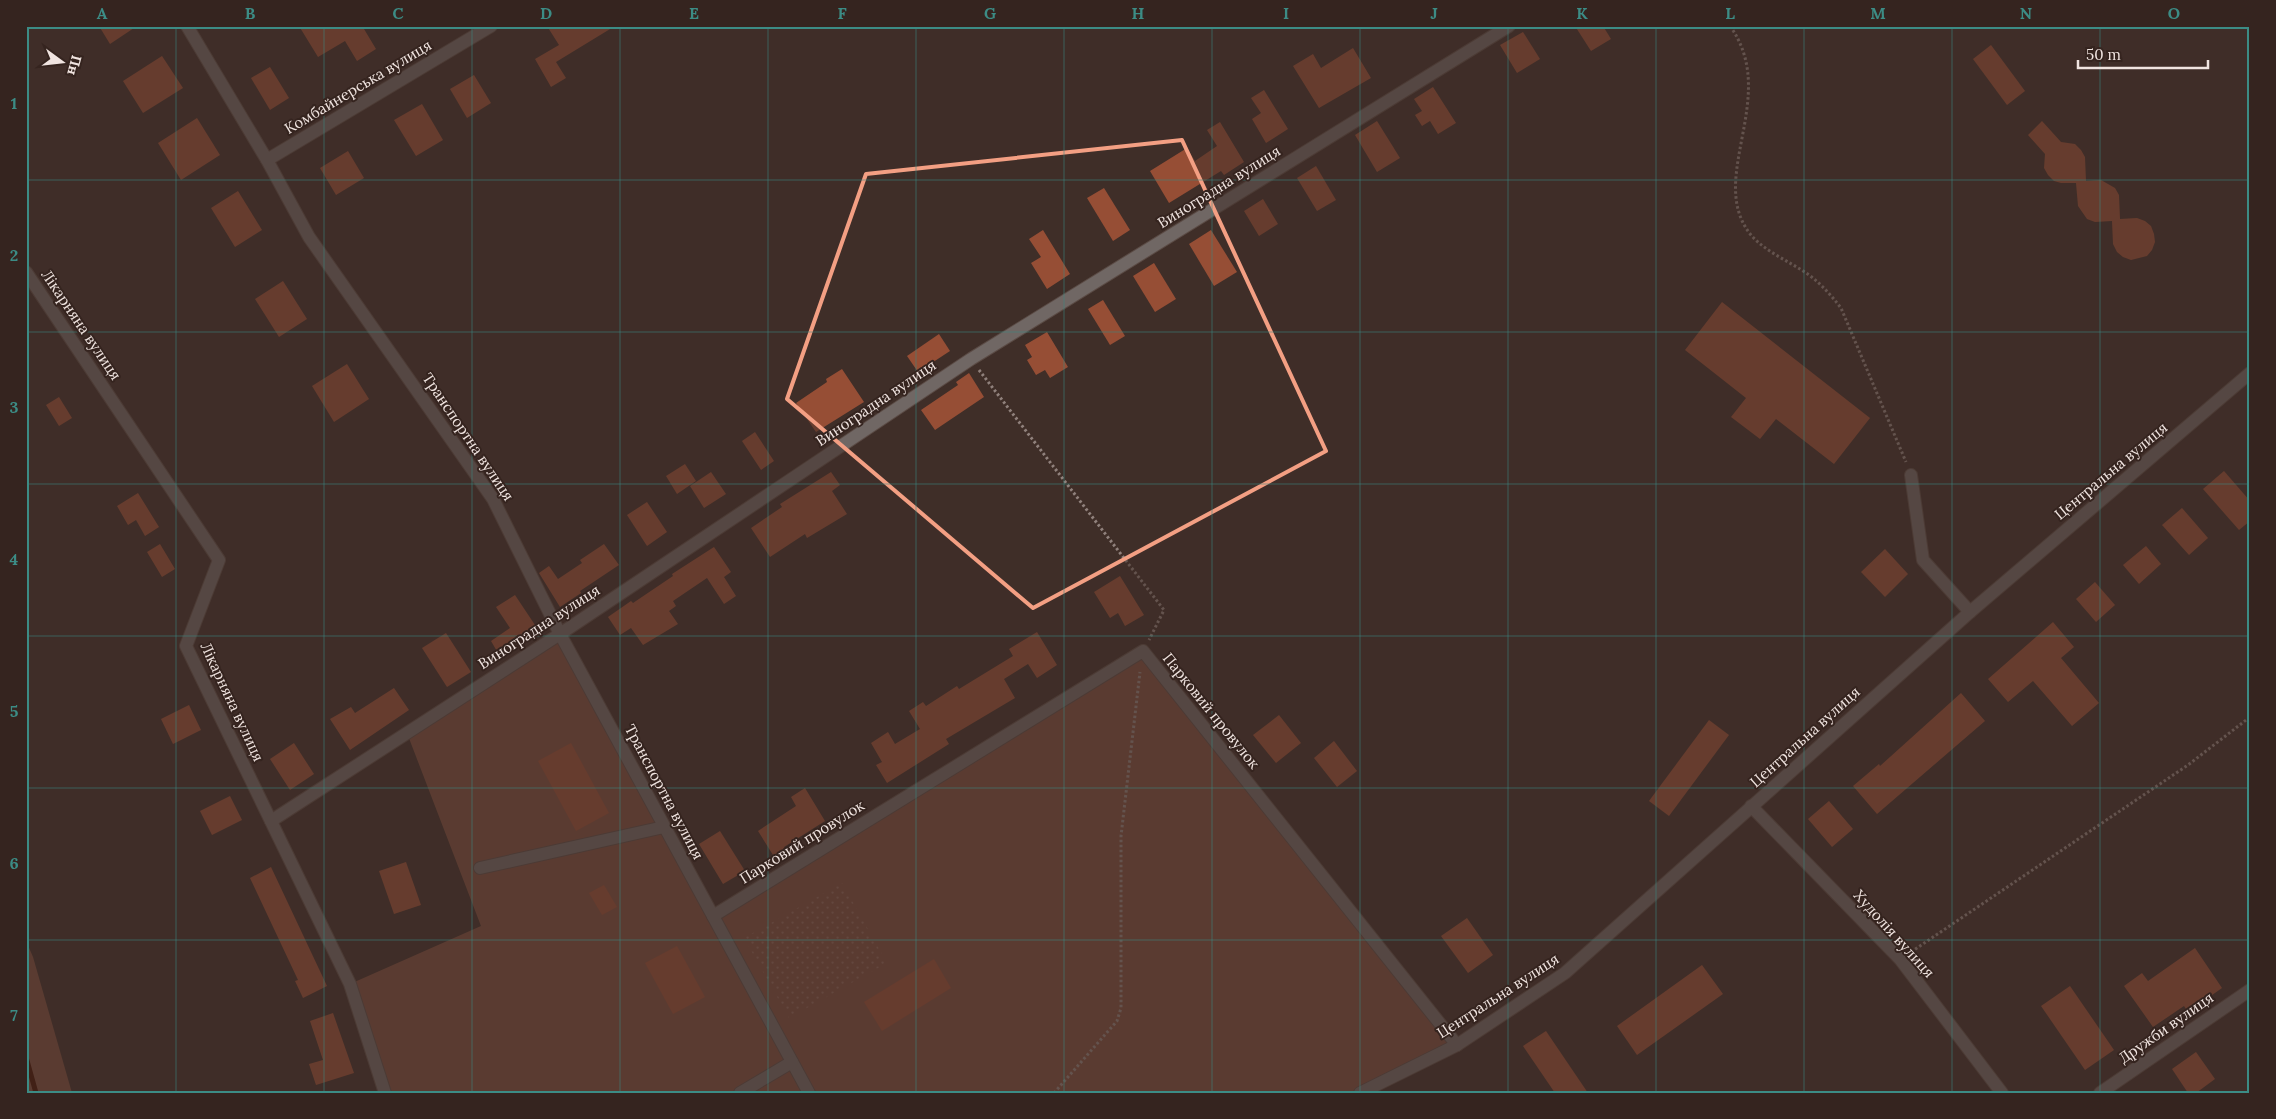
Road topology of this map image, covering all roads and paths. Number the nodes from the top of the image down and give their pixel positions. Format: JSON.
{"nodes":[{"id":1,"x":188,"y":26,"type":"edge"},
{"id":2,"x":491,"y":26,"type":"edge"},
{"id":3,"x":1509,"y":26,"type":"edge"},
{"id":4,"x":1730,"y":26,"type":"edge"},
{"id":5,"x":267,"y":160,"type":"junction"},
{"id":6,"x":26,"y":272,"type":"edge"},
{"id":7,"x":971,"y":359,"type":"junction"},
{"id":8,"x":2250,"y":373,"type":"edge"},
{"id":9,"x":1911,"y":475,"type":"joint"},
{"id":10,"x":1970,"y":612,"type":"junction"},
{"id":11,"x":560,"y":634,"type":"junction"},
{"id":12,"x":1143,"y":651,"type":"junction"},
{"id":13,"x":2250,"y":718,"type":"edge"},
{"id":14,"x":1751,"y":806,"type":"junction"},
{"id":15,"x":271,"y":821,"type":"junction"},
{"id":16,"x":664,"y":827,"type":"junction"},
{"id":17,"x":480,"y":868,"type":"dead end"},
{"id":18,"x":713,"y":916,"type":"junction"},
{"id":19,"x":1900,"y":959,"type":"junction"},
{"id":20,"x":2250,"y":990,"type":"edge"},
{"id":21,"x":1457,"y":1044,"type":"junction"},
{"id":22,"x":792,"y":1062,"type":"junction"},
{"id":23,"x":1382,"y":1088,"type":"edge"},
{"id":24,"x":385,"y":1093,"type":"edge"},
{"id":25,"x":740,"y":1093,"type":"edge"},
{"id":26,"x":809,"y":1093,"type":"edge"},
{"id":27,"x":1054,"y":1093,"type":"edge"},
{"id":28,"x":1360,"y":1093,"type":"edge"},
{"id":29,"x":2002,"y":1093,"type":"edge"},
{"id":30,"x":2100,"y":1093,"type":"edge"}],
"edges":[{"from":1,"to":5,"type":"street","name":"Транспортна вулиця"},
{"from":2,"to":5,"type":"street","name":"Комбайнерська вулиця"},
{"from":3,"to":7,"type":"street","name":"Виноградна вулиця"},
{"from":4,"to":9,"type":"path"},
{"from":5,"to":11,"type":"street","name":"Транспортна вулиця"},
{"from":6,"to":15,"type":"street","name":"Лікарняна вулиця"},
{"from":7,"to":11,"type":"street","name":"Виноградна вулиця"},
{"from":7,"to":12,"type":"path"},
{"from":8,"to":10,"type":"street","name":"Центральна вулиця"},
{"from":9,"to":10,"type":"street"},
{"from":10,"to":14,"type":"street","name":"Центральна вулиця"},
{"from":11,"to":15,"type":"street","name":"Виноградна вулиця"},
{"from":11,"to":16,"type":"street","name":"Транспортна вулиця"},
{"from":12,"to":18,"type":"street","name":"Парковий провулок"},
{"from":12,"to":21,"type":"street","name":"Парковий провулок"},
{"from":12,"to":27,"type":"path"},
{"from":13,"to":19,"type":"path"},
{"from":14,"to":19,"type":"street","name":"Худолія вулиця"},
{"from":14,"to":21,"type":"street","name":"Центральна вулиця"},
{"from":15,"to":24,"type":"street","name":"Лікарняна вулиця"},
{"from":16,"to":17,"type":"street"},
{"from":16,"to":18,"type":"street","name":"Транспортна вулиця"},
{"from":18,"to":22,"type":"street","name":"Транспортна вулиця"},
{"from":19,"to":29,"type":"street","name":"Худолія вулиця"},
{"from":20,"to":30,"type":"street","name":"Дружби вулиця"},
{"from":21,"to":23,"type":"street","name":"Центральна вулиця"},
{"from":22,"to":25,"type":"street"},
{"from":22,"to":26,"type":"street","name":"Транспортна вулиця"},
{"from":23,"to":28,"type":"street","name":"Центральна вулиця"}]}
